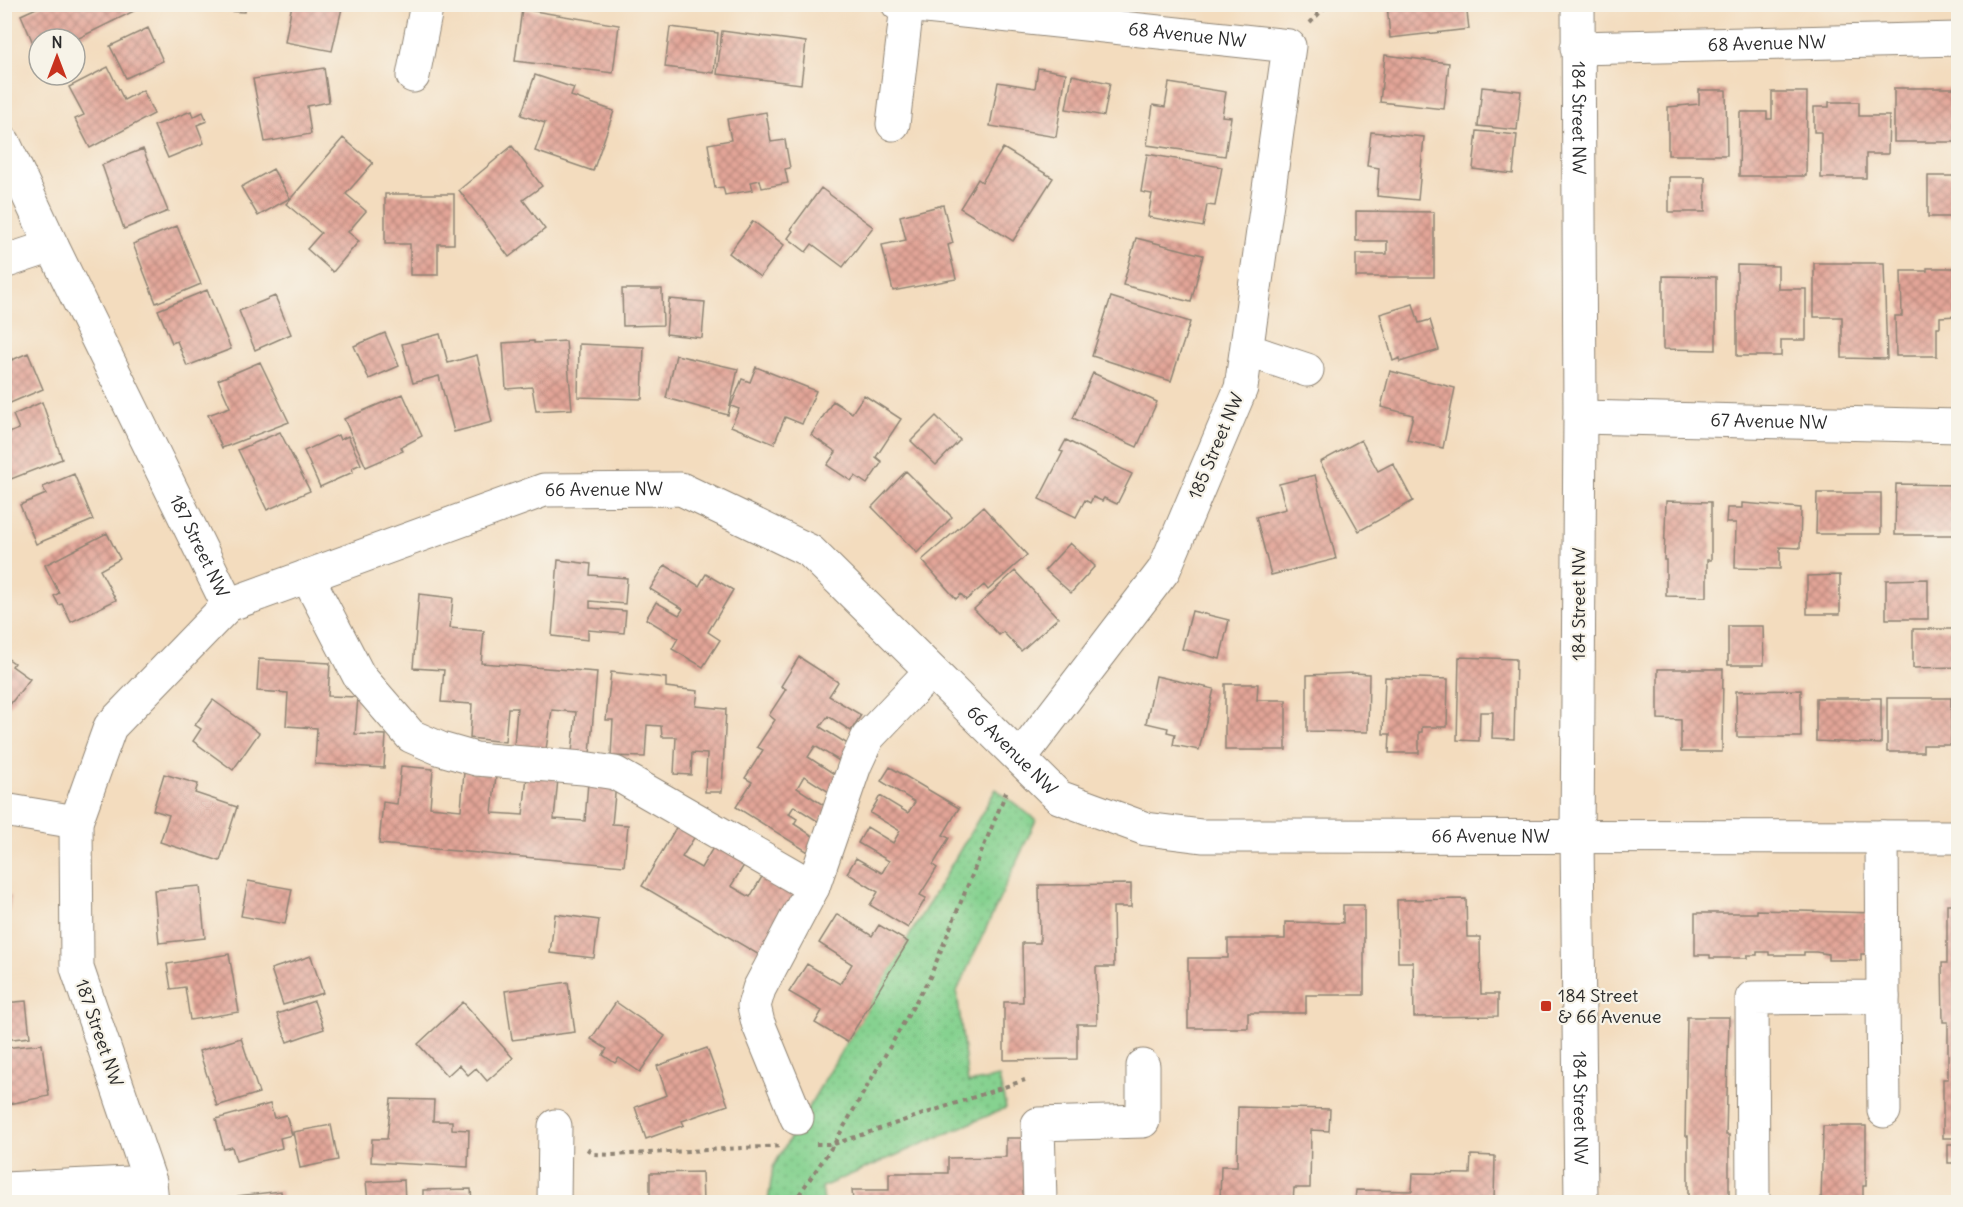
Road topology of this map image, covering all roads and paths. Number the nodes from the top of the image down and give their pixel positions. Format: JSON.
{"nodes":[{"id":1,"x":427,"y":4,"type":"edge"},
{"id":2,"x":1578,"y":4,"type":"edge"},
{"id":3,"x":902,"y":5,"type":"edge"},
{"id":4,"x":1959,"y":39,"type":"edge"},
{"id":5,"x":1289,"y":46,"type":"joint"},
{"id":6,"x":1577,"y":48,"type":"junction"},
{"id":7,"x":413,"y":76,"type":"dead end"},
{"id":8,"x":893,"y":124,"type":"dead end"},
{"id":9,"x":4,"y":143,"type":"edge"},
{"id":10,"x":52,"y":246,"type":"junction"},
{"id":11,"x":4,"y":262,"type":"edge"},
{"id":12,"x":1247,"y":350,"type":"junction"},
{"id":13,"x":1308,"y":370,"type":"dead end"},
{"id":14,"x":1580,"y":417,"type":"junction"},
{"id":15,"x":1959,"y":426,"type":"edge"},
{"id":16,"x":307,"y":576,"type":"junction"},
{"id":17,"x":228,"y":605,"type":"junction"},
{"id":18,"x":932,"y":671,"type":"junction"},
{"id":19,"x":1020,"y":758,"type":"junction"},
{"id":20,"x":4,"y":810,"type":"edge"},
{"id":21,"x":76,"y":822,"type":"junction"},
{"id":22,"x":1882,"y":837,"type":"junction"},
{"id":23,"x":1959,"y":837,"type":"edge"},
{"id":24,"x":1577,"y":838,"type":"junction"},
{"id":25,"x":813,"y":887,"type":"junction"},
{"id":26,"x":1883,"y":997,"type":"junction"},
{"id":27,"x":1143,"y":1066,"type":"dead end"},
{"id":28,"x":1884,"y":1111,"type":"dead end"},
{"id":29,"x":797,"y":1118,"type":"dead end"},
{"id":30,"x":555,"y":1126,"type":"dead end"},
{"id":31,"x":4,"y":1189,"type":"edge"},
{"id":32,"x":151,"y":1192,"type":"edge"},
{"id":33,"x":554,"y":1203,"type":"edge"},
{"id":34,"x":794,"y":1203,"type":"edge"},
{"id":35,"x":1040,"y":1203,"type":"edge"},
{"id":36,"x":1581,"y":1203,"type":"edge"},
{"id":37,"x":1753,"y":1203,"type":"edge"}],
"edges":[{"from":1,"to":7,"type":"street"},
{"from":2,"to":6,"type":"street","name":"184 Street NW"},
{"from":3,"to":5,"type":"street","name":"68 Avenue NW"},
{"from":3,"to":8,"type":"street","name":"68 Avenue NW"},
{"from":4,"to":6,"type":"street","name":"68 Avenue NW"},
{"from":5,"to":12,"type":"street","name":"185 Street NW"},
{"from":6,"to":14,"type":"street","name":"184 Street NW"},
{"from":9,"to":10,"type":"street","name":"187 Street NW"},
{"from":10,"to":11,"type":"street"},
{"from":10,"to":17,"type":"street","name":"187 Street NW"},
{"from":12,"to":13,"type":"street"},
{"from":12,"to":19,"type":"street","name":"185 Street NW"},
{"from":14,"to":15,"type":"street","name":"67 Avenue NW"},
{"from":14,"to":24,"type":"street","name":"184 Street NW"},
{"from":16,"to":17,"type":"street","name":"66 Avenue NW"},
{"from":16,"to":18,"type":"street","name":"66 Avenue NW"},
{"from":16,"to":25,"type":"street"},
{"from":17,"to":21,"type":"street","name":"187 Street NW"},
{"from":18,"to":19,"type":"street","name":"66 Avenue NW"},
{"from":18,"to":25,"type":"street"},
{"from":19,"to":24,"type":"street","name":"66 Avenue NW"},
{"from":19,"to":34,"type":"path"},
{"from":20,"to":21,"type":"street"},
{"from":21,"to":32,"type":"street","name":"187 Street NW"},
{"from":22,"to":23,"type":"street","name":"66 Avenue NW"},
{"from":22,"to":24,"type":"street","name":"66 Avenue NW"},
{"from":22,"to":26,"type":"street"},
{"from":24,"to":36,"type":"street","name":"184 Street NW"},
{"from":25,"to":29,"type":"street"},
{"from":26,"to":28,"type":"street"},
{"from":26,"to":37,"type":"street"},
{"from":27,"to":35,"type":"street"},
{"from":30,"to":33,"type":"street"},
{"from":31,"to":32,"type":"street"}]}
